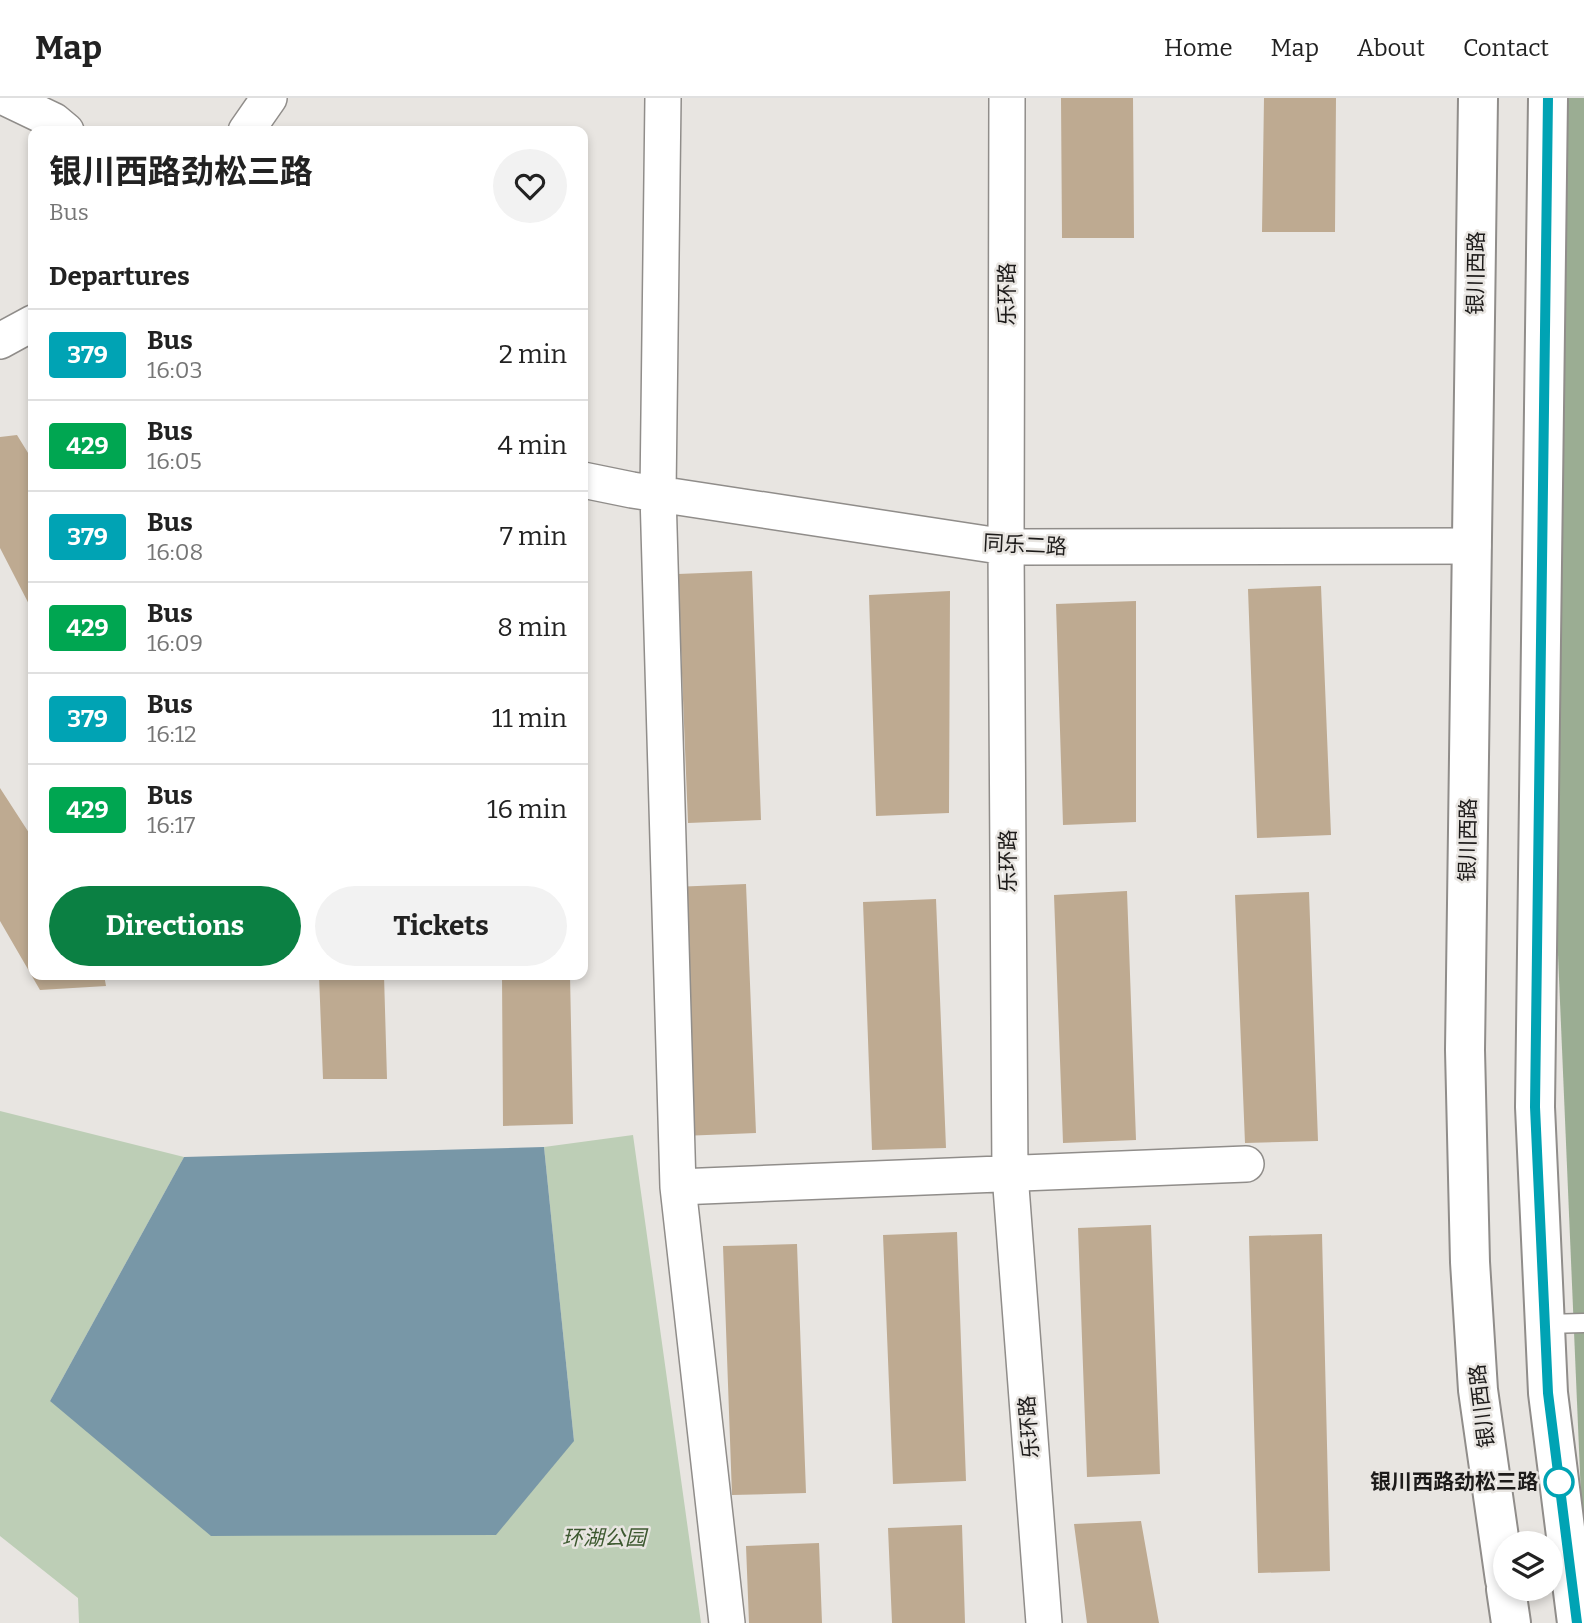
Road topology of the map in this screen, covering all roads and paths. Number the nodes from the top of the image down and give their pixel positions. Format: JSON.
{"nodes":[{"id":1,"x":6,"y":98,"type":"edge"},
{"id":2,"x":269,"y":98,"type":"edge"},
{"id":3,"x":663,"y":98,"type":"edge"},
{"id":4,"x":1007,"y":98,"type":"edge"},
{"id":5,"x":1478,"y":98,"type":"edge"},
{"id":6,"x":1548,"y":98,"type":"edge"},
{"id":7,"x":60,"y":126,"type":"edge"},
{"id":8,"x":249,"y":126,"type":"edge"},
{"id":9,"x":28,"y":326,"type":"edge"},
{"id":10,"x":0,"y":341,"type":"edge"},
{"id":11,"x":588,"y":481,"type":"edge"},
{"id":12,"x":658,"y":494,"type":"junction"},
{"id":13,"x":1473,"y":546,"type":"junction"},
{"id":14,"x":1006,"y":547,"type":"junction"},
{"id":15,"x":1246,"y":1164,"type":"dead end"},
{"id":16,"x":1010,"y":1174,"type":"junction"},
{"id":17,"x":678,"y":1188,"type":"junction"},
{"id":18,"x":1584,"y":1322,"type":"edge"},
{"id":19,"x":1545,"y":1324,"type":"junction"},
{"id":20,"x":1498,"y":1531,"type":"edge"},
{"id":21,"x":1508,"y":1601,"type":"edge"},
{"id":22,"x":727,"y":1623,"type":"edge"},
{"id":23,"x":1044,"y":1623,"type":"edge"},
{"id":24,"x":1511,"y":1623,"type":"edge"},
{"id":25,"x":1577,"y":1623,"type":"edge"}],
"edges":[{"from":1,"to":7,"type":"street"},
{"from":2,"to":8,"type":"street"},
{"from":3,"to":12,"type":"street"},
{"from":4,"to":14,"type":"street","name":"乐环路"},
{"from":5,"to":13,"type":"main road","name":"银川西路"},
{"from":6,"to":19,"type":"main road"},
{"from":9,"to":10,"type":"street"},
{"from":11,"to":12,"type":"street","name":"同乐二路"},
{"from":12,"to":14,"type":"street","name":"同乐二路"},
{"from":12,"to":17,"type":"street"},
{"from":13,"to":14,"type":"street","name":"同乐二路"},
{"from":13,"to":20,"type":"main road","name":"银川西路"},
{"from":14,"to":16,"type":"street","name":"乐环路"},
{"from":15,"to":16,"type":"street"},
{"from":16,"to":17,"type":"street"},
{"from":16,"to":23,"type":"street","name":"乐环路"},
{"from":17,"to":22,"type":"street"},
{"from":18,"to":19,"type":"lane"},
{"from":19,"to":25,"type":"main road"},
{"from":21,"to":24,"type":"main road"}]}
